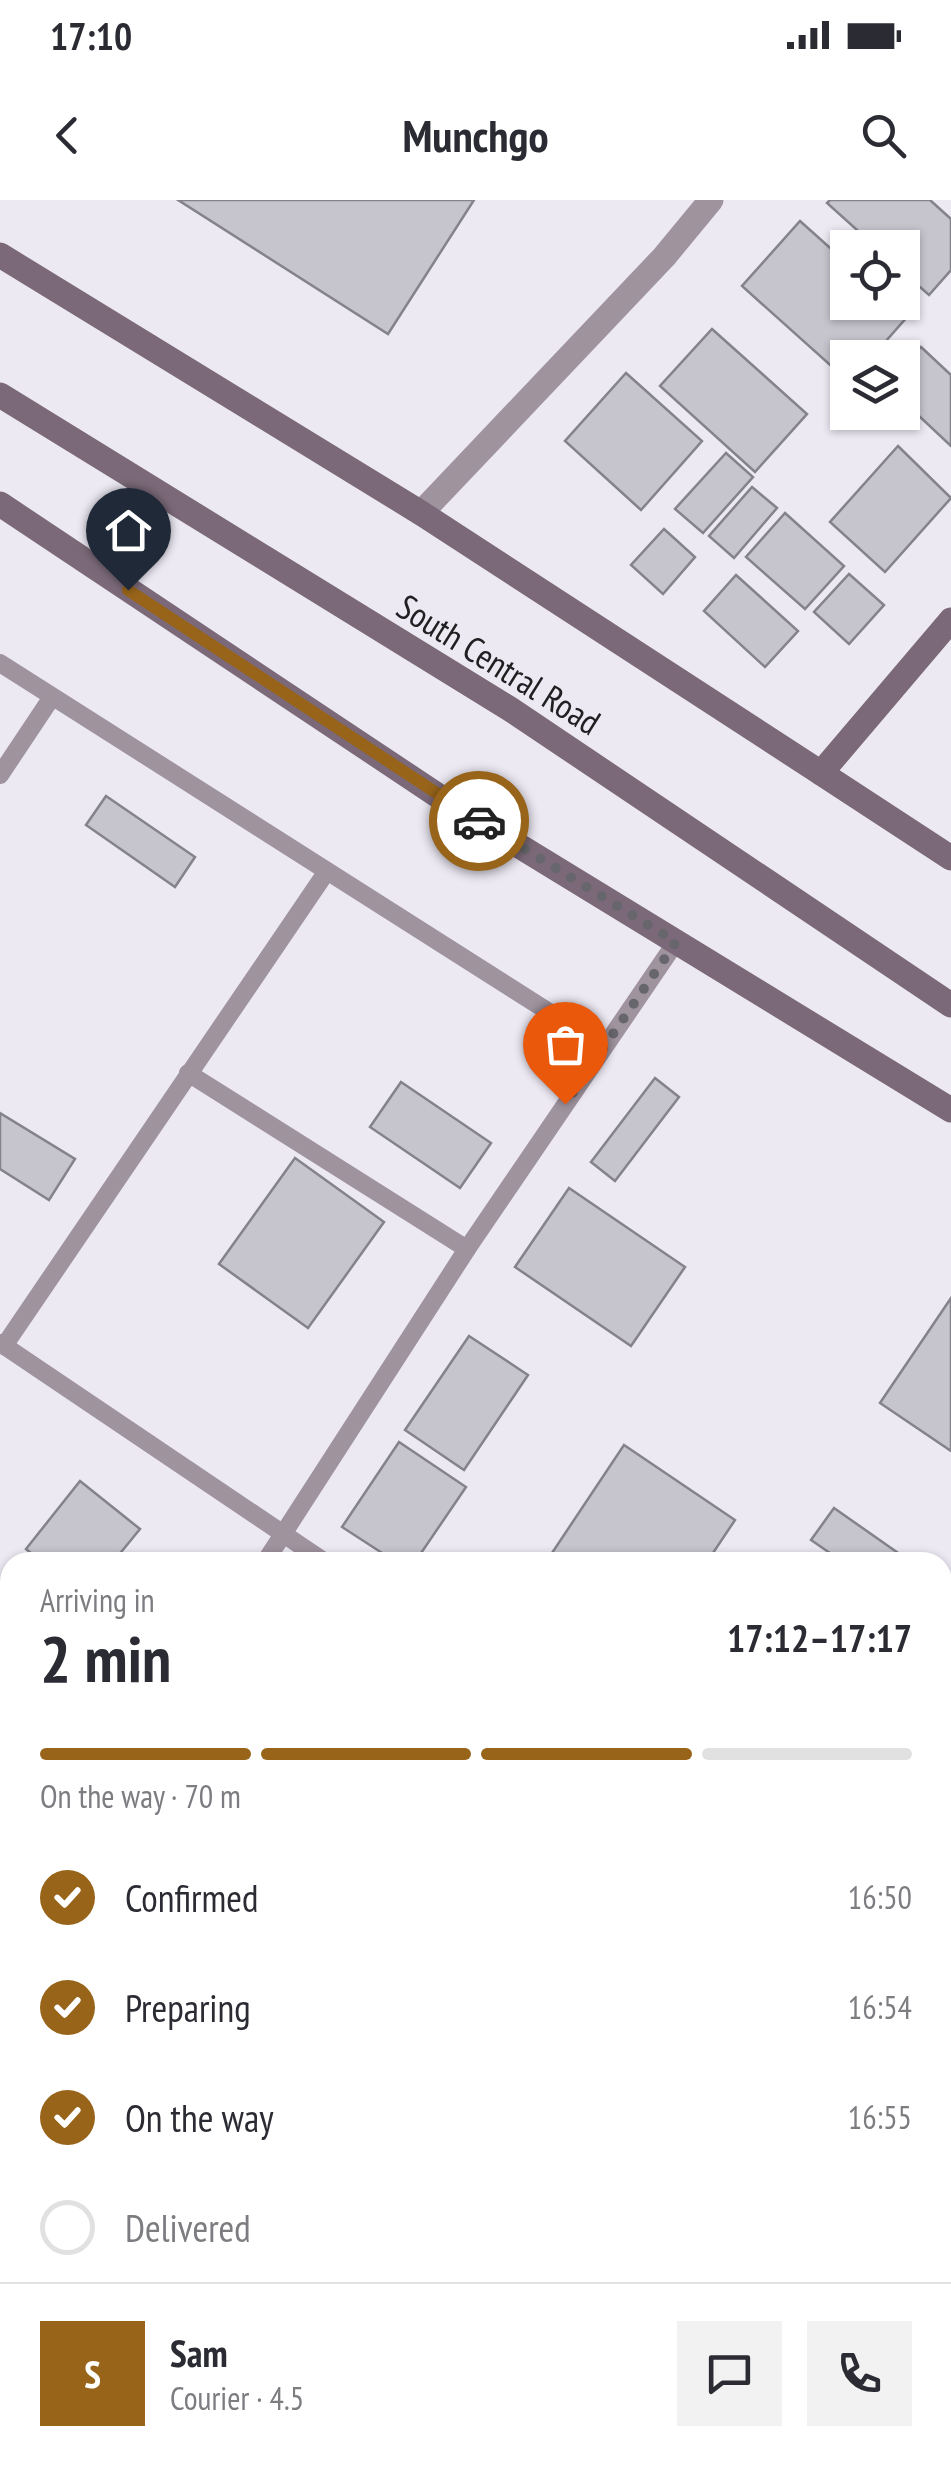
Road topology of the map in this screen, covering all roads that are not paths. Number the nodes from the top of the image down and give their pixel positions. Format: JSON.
{"nodes":[{"id":1,"x":711,"y":200,"type":"edge"},
{"id":2,"x":0,"y":255,"type":"edge"},
{"id":3,"x":0,"y":395,"type":"edge"},
{"id":4,"x":0,"y":504,"type":"edge"},
{"id":5,"x":421,"y":514,"type":"junction"},
{"id":6,"x":951,"y":620,"type":"edge"},
{"id":7,"x":0,"y":663,"type":"edge"},
{"id":8,"x":52,"y":697,"type":"junction"},
{"id":9,"x":821,"y":773,"type":"junction"},
{"id":10,"x":0,"y":774,"type":"edge"},
{"id":11,"x":951,"y":858,"type":"edge"},
{"id":12,"x":326,"y":874,"type":"junction"},
{"id":13,"x":676,"y":942,"type":"junction"},
{"id":14,"x":951,"y":1005,"type":"edge"},
{"id":15,"x":604,"y":1047,"type":"junction"},
{"id":16,"x":188,"y":1073,"type":"junction"},
{"id":17,"x":951,"y":1110,"type":"edge"},
{"id":18,"x":467,"y":1249,"type":"junction"},
{"id":19,"x":2,"y":1345,"type":"edge"},
{"id":20,"x":284,"y":1534,"type":"junction"},
{"id":21,"x":271,"y":1552,"type":"edge"},
{"id":22,"x":310,"y":1552,"type":"edge"}],
"edges":[{"from":1,"to":5,"type":"street"},
{"from":2,"to":5,"type":"main road"},
{"from":3,"to":14,"type":"main road","name":"South Central Road"},
{"from":4,"to":13,"type":"main road"},
{"from":5,"to":9,"type":"main road"},
{"from":6,"to":9,"type":"main road"},
{"from":7,"to":8,"type":"lane"},
{"from":8,"to":10,"type":"lane"},
{"from":8,"to":12,"type":"lane"},
{"from":9,"to":11,"type":"main road"},
{"from":12,"to":15,"type":"lane"},
{"from":12,"to":16,"type":"lane"},
{"from":13,"to":15,"type":"lane"},
{"from":13,"to":17,"type":"main road"},
{"from":15,"to":18,"type":"lane"},
{"from":16,"to":18,"type":"lane"},
{"from":16,"to":19,"type":"lane"},
{"from":18,"to":20,"type":"lane"},
{"from":19,"to":20,"type":"lane"},
{"from":20,"to":21,"type":"lane"},
{"from":20,"to":22,"type":"lane"}]}
